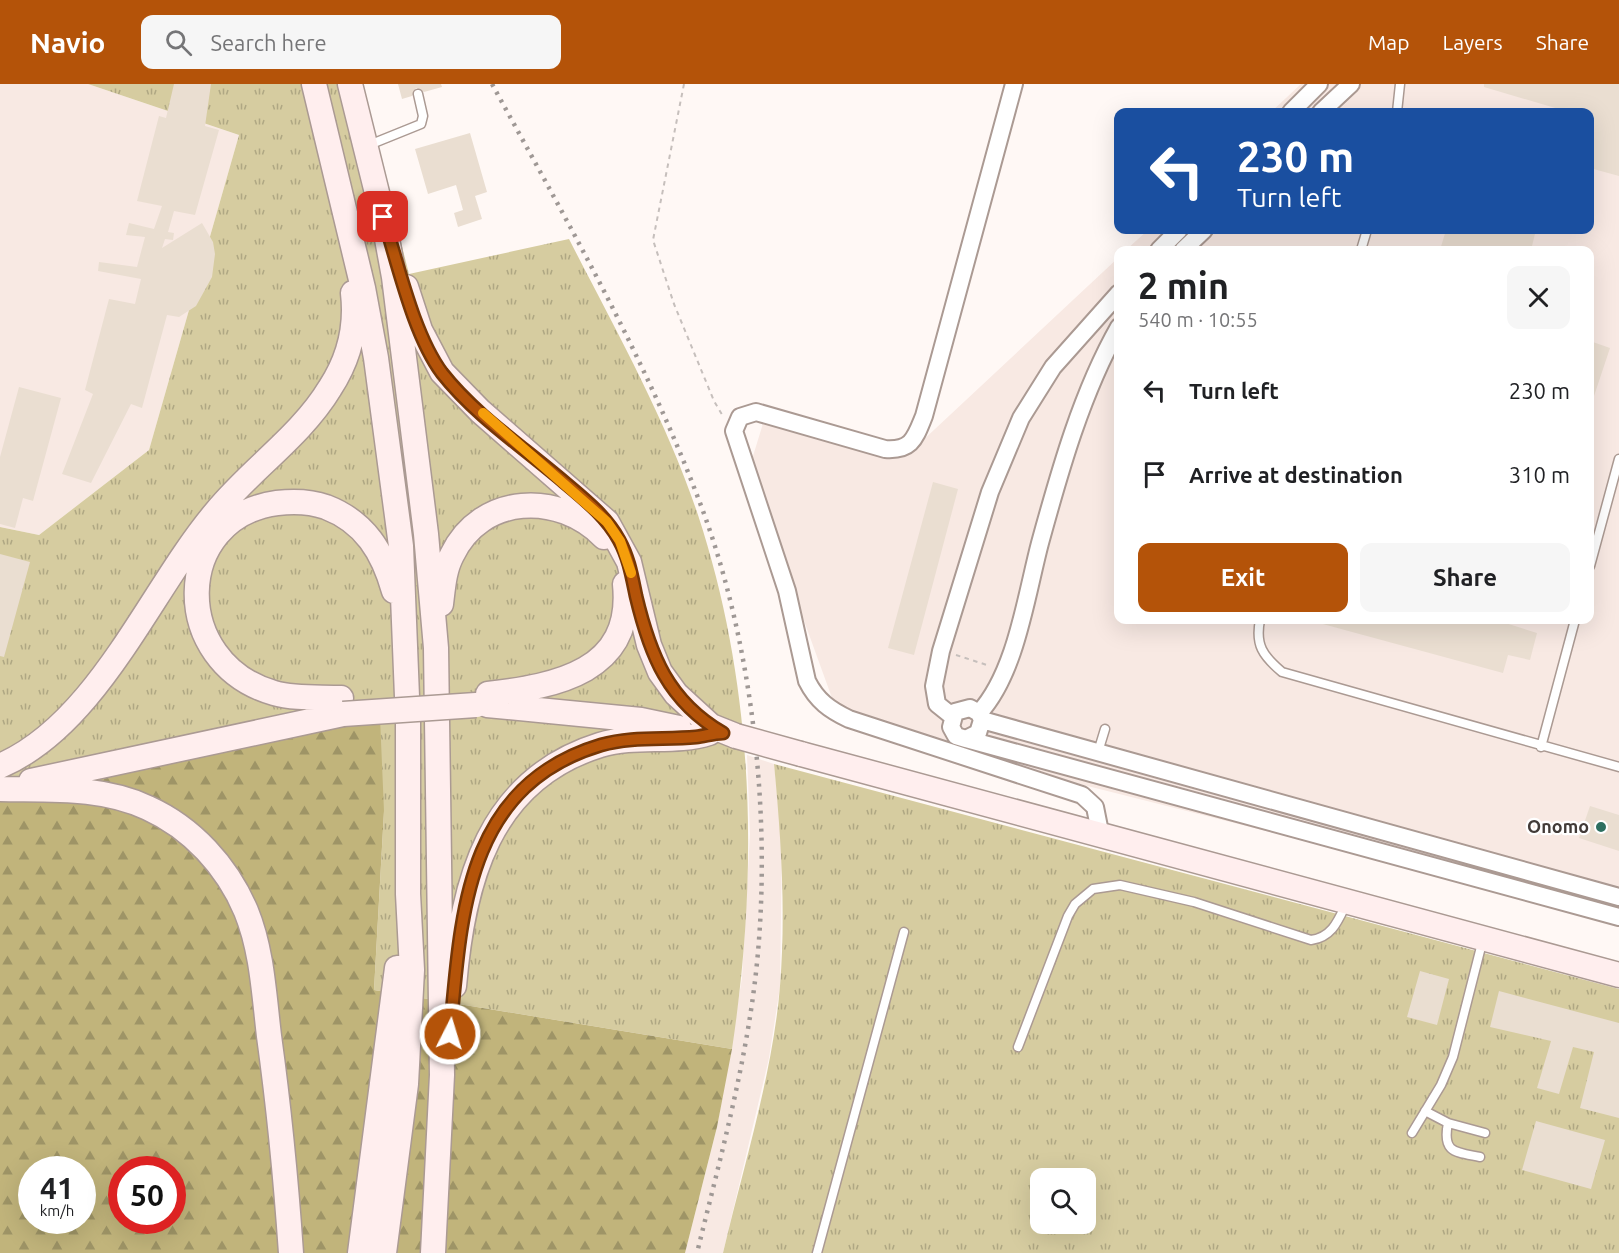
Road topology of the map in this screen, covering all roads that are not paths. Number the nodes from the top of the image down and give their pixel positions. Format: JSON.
{"nodes":[{"id":1,"x":314,"y":84,"type":"edge"},
{"id":2,"x":350,"y":84,"type":"edge"},
{"id":3,"x":1014,"y":84,"type":"edge"},
{"id":4,"x":1319,"y":84,"type":"edge"},
{"id":5,"x":1351,"y":84,"type":"edge"},
{"id":6,"x":1400,"y":84,"type":"edge"},
{"id":7,"x":418,"y":94,"type":"dead end"},
{"id":8,"x":1295,"y":108,"type":"edge"},
{"id":9,"x":1325,"y":108,"type":"edge"},
{"id":10,"x":1397,"y":108,"type":"edge"},
{"id":11,"x":365,"y":147,"type":"junction"},
{"id":12,"x":344,"y":210,"type":"junction"},
{"id":13,"x":383,"y":217,"type":"junction"},
{"id":14,"x":1175,"y":234,"type":"edge"},
{"id":15,"x":1200,"y":234,"type":"edge"},
{"id":16,"x":1163,"y":246,"type":"edge"},
{"id":17,"x":1187,"y":246,"type":"edge"},
{"id":18,"x":1114,"y":299,"type":"edge"},
{"id":19,"x":1114,"y":338,"type":"edge"},
{"id":20,"x":1619,"y":459,"type":"edge"},
{"id":21,"x":250,"y":474,"type":"junction"},
{"id":22,"x":1594,"y":551,"type":"edge"},
{"id":23,"x":636,"y":597,"type":"junction"},
{"id":24,"x":1259,"y":624,"type":"edge"},
{"id":25,"x":1574,"y":624,"type":"edge"},
{"id":26,"x":404,"y":647,"type":"junction"},
{"id":27,"x":436,"y":648,"type":"junction"},
{"id":28,"x":537,"y":698,"type":"junction"},
{"id":29,"x":486,"y":699,"type":"junction"},
{"id":30,"x":342,"y":706,"type":"junction"},
{"id":31,"x":290,"y":709,"type":"junction"},
{"id":32,"x":952,"y":716,"type":"junction"},
{"id":33,"x":981,"y":717,"type":"junction"},
{"id":34,"x":1105,"y":729,"type":"dead end"},
{"id":35,"x":720,"y":732,"type":"junction"},
{"id":36,"x":966,"y":739,"type":"junction"},
{"id":37,"x":1541,"y":747,"type":"junction"},
{"id":38,"x":1098,"y":752,"type":"junction"},
{"id":39,"x":0,"y":766,"type":"edge"},
{"id":40,"x":1619,"y":767,"type":"edge"},
{"id":41,"x":0,"y":777,"type":"edge"},
{"id":42,"x":0,"y":788,"type":"edge"},
{"id":43,"x":1101,"y":837,"type":"junction"},
{"id":44,"x":408,"y":894,"type":"junction"},
{"id":45,"x":1619,"y":897,"type":"edge"},
{"id":46,"x":1347,"y":903,"type":"junction"},
{"id":47,"x":1619,"y":917,"type":"edge"},
{"id":48,"x":904,"y":932,"type":"dead end"},
{"id":49,"x":1483,"y":939,"type":"junction"},
{"id":50,"x":1619,"y":975,"type":"edge"},
{"id":51,"x":1018,"y":1047,"type":"dead end"},
{"id":52,"x":442,"y":1075,"type":"junction"},
{"id":53,"x":1425,"y":1111,"type":"junction"},
{"id":54,"x":1448,"y":1123,"type":"junction"},
{"id":55,"x":1412,"y":1133,"type":"dead end"},
{"id":56,"x":1485,"y":1133,"type":"dead end"},
{"id":57,"x":1480,"y":1157,"type":"dead end"},
{"id":58,"x":291,"y":1253,"type":"edge"},
{"id":59,"x":360,"y":1253,"type":"edge"},
{"id":60,"x":384,"y":1253,"type":"edge"},
{"id":61,"x":433,"y":1253,"type":"edge"},
{"id":62,"x":817,"y":1253,"type":"edge"}],
"edges":[{"from":1,"to":12,"type":"main road"},
{"from":2,"to":11,"type":"main road"},
{"from":3,"to":43,"type":"street"},
{"from":4,"to":8,"type":"street"},
{"from":5,"to":9,"type":"street"},
{"from":6,"to":10,"type":"lane"},
{"from":7,"to":11,"type":"lane"},
{"from":11,"to":13,"type":"main road"},
{"from":12,"to":21,"type":"main road"},
{"from":12,"to":26,"type":"main road"},
{"from":13,"to":23,"type":"main road"},
{"from":13,"to":27,"type":"main road"},
{"from":14,"to":16,"type":"street"},
{"from":15,"to":17,"type":"street"},
{"from":18,"to":32,"type":"street"},
{"from":19,"to":33,"type":"street"},
{"from":20,"to":22,"type":"lane"},
{"from":21,"to":31,"type":"main road"},
{"from":21,"to":39,"type":"main road"},
{"from":23,"to":28,"type":"main road"},
{"from":23,"to":35,"type":"main road"},
{"from":24,"to":37,"type":"lane"},
{"from":25,"to":37,"type":"lane"},
{"from":26,"to":30,"type":"main road"},
{"from":26,"to":44,"type":"main road"},
{"from":27,"to":29,"type":"main road"},
{"from":27,"to":52,"type":"main road"},
{"from":28,"to":29,"type":"main road"},
{"from":28,"to":35,"type":"main road"},
{"from":29,"to":30,"type":"main road","bridge":true},
{"from":29,"to":35,"type":"main road"},
{"from":30,"to":31,"type":"main road"},
{"from":30,"to":42,"type":"main road"},
{"from":31,"to":41,"type":"main road"},
{"from":32,"to":33,"type":"street"},
{"from":32,"to":36,"type":"street"},
{"from":33,"to":36,"type":"street"},
{"from":33,"to":38,"type":"street"},
{"from":34,"to":38,"type":"lane"},
{"from":35,"to":43,"type":"main road","bridge":true},
{"from":35,"to":52,"type":"main road"},
{"from":36,"to":47,"type":"street"},
{"from":37,"to":40,"type":"lane"},
{"from":38,"to":45,"type":"street"},
{"from":42,"to":58,"type":"main road"},
{"from":43,"to":46,"type":"main road"},
{"from":44,"to":59,"type":"main road"},
{"from":44,"to":60,"type":"main road"},
{"from":46,"to":49,"type":"main road"},
{"from":46,"to":51,"type":"lane"},
{"from":48,"to":62,"type":"lane"},
{"from":49,"to":50,"type":"main road"},
{"from":49,"to":53,"type":"lane"},
{"from":52,"to":61,"type":"main road"},
{"from":53,"to":54,"type":"lane"},
{"from":53,"to":55,"type":"lane"},
{"from":54,"to":56,"type":"lane"},
{"from":54,"to":57,"type":"lane"}]}
